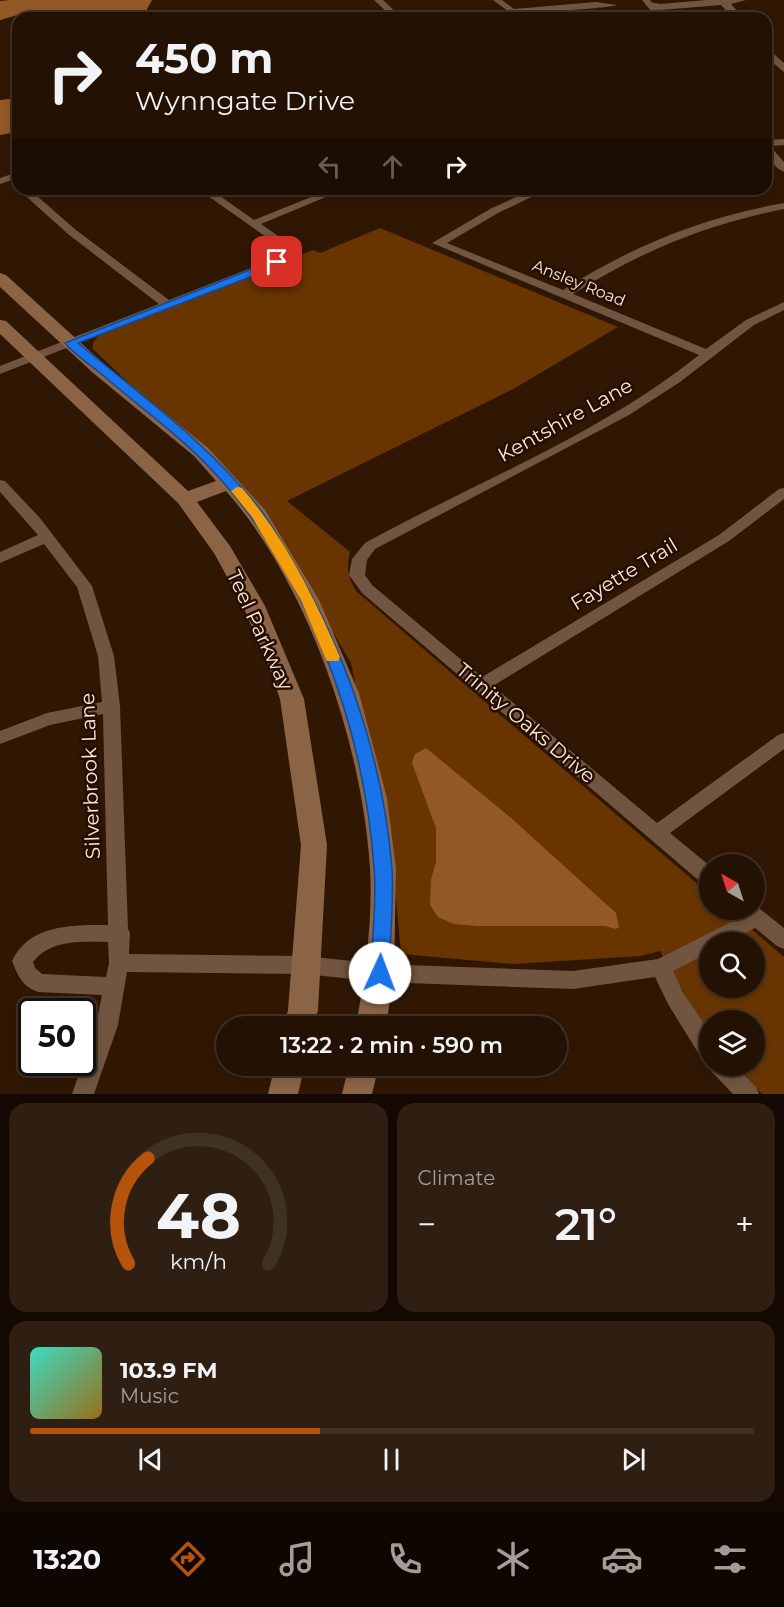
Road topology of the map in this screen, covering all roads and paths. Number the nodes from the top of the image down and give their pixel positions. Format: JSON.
{"nodes":[{"id":1,"x":378,"y":0,"type":"edge"},
{"id":2,"x":497,"y":0,"type":"edge"},
{"id":3,"x":698,"y":0,"type":"edge"},
{"id":4,"x":741,"y":0,"type":"edge"},
{"id":5,"x":719,"y":1,"type":"edge"},
{"id":6,"x":648,"y":3,"type":"edge"},
{"id":7,"x":613,"y":5,"type":"dead end"},
{"id":8,"x":391,"y":12,"type":"edge"},
{"id":9,"x":731,"y":12,"type":"edge"},
{"id":10,"x":772,"y":56,"type":"edge"},
{"id":11,"x":784,"y":69,"type":"edge"},
{"id":12,"x":772,"y":153,"type":"edge"},
{"id":13,"x":784,"y":169,"type":"edge"},
{"id":14,"x":30,"y":195,"type":"edge"},
{"id":15,"x":212,"y":195,"type":"edge"},
{"id":16,"x":325,"y":195,"type":"edge"},
{"id":17,"x":530,"y":195,"type":"edge"},
{"id":18,"x":784,"y":207,"type":"edge"},
{"id":19,"x":253,"y":224,"type":"junction"},
{"id":20,"x":0,"y":278,"type":"edge"},
{"id":21,"x":564,"y":295,"type":"junction"},
{"id":22,"x":168,"y":305,"type":"junction"},
{"id":23,"x":784,"y":306,"type":"edge"},
{"id":24,"x":0,"y":325,"type":"edge"},
{"id":25,"x":70,"y":343,"type":"junction"},
{"id":26,"x":708,"y":354,"type":"junction"},
{"id":27,"x":34,"y":357,"type":"junction"},
{"id":28,"x":0,"y":370,"type":"edge"},
{"id":29,"x":230,"y":483,"type":"junction"},
{"id":30,"x":0,"y":484,"type":"edge"},
{"id":31,"x":784,"y":492,"type":"edge"},
{"id":32,"x":186,"y":500,"type":"junction"},
{"id":33,"x":47,"y":537,"type":"junction"},
{"id":34,"x":0,"y":558,"type":"edge"},
{"id":35,"x":360,"y":559,"type":"joint"},
{"id":36,"x":481,"y":685,"type":"junction"},
{"id":37,"x":111,"y":706,"type":"junction"},
{"id":38,"x":0,"y":738,"type":"edge"},
{"id":39,"x":784,"y":740,"type":"edge"},
{"id":40,"x":657,"y":833,"type":"junction"},
{"id":41,"x":699,"y":869,"type":"edge"},
{"id":42,"x":741,"y":920,"type":"edge"},
{"id":43,"x":760,"y":920,"type":"edge"},
{"id":44,"x":724,"y":932,"type":"edge"},
{"id":45,"x":120,"y":933,"type":"junction"},
{"id":46,"x":784,"y":940,"type":"edge"},
{"id":47,"x":699,"y":948,"type":"edge"},
{"id":48,"x":119,"y":963,"type":"junction"},
{"id":49,"x":305,"y":965,"type":"junction"},
{"id":50,"x":661,"y":967,"type":"junction"},
{"id":51,"x":380,"y":973,"type":"junction"},
{"id":52,"x":116,"y":987,"type":"junction"},
{"id":53,"x":300,"y":1016,"type":"edge"},
{"id":54,"x":373,"y":1016,"type":"edge"},
{"id":55,"x":699,"y":1035,"type":"edge"},
{"id":56,"x":287,"y":1076,"type":"edge"},
{"id":57,"x":361,"y":1076,"type":"edge"},
{"id":58,"x":731,"y":1076,"type":"edge"},
{"id":59,"x":83,"y":1094,"type":"edge"},
{"id":60,"x":283,"y":1094,"type":"edge"},
{"id":61,"x":357,"y":1094,"type":"edge"},
{"id":62,"x":748,"y":1094,"type":"edge"}],
"edges":[{"from":1,"to":8,"type":"street"},
{"from":2,"to":7,"type":"street"},
{"from":3,"to":6,"type":"street"},
{"from":4,"to":5,"type":"street"},
{"from":5,"to":6,"type":"street"},
{"from":5,"to":9,"type":"street"},
{"from":10,"to":11,"type":"street"},
{"from":12,"to":13,"type":"street"},
{"from":14,"to":22,"type":"street"},
{"from":15,"to":19,"type":"street"},
{"from":16,"to":19,"type":"street"},
{"from":17,"to":21,"type":"street","name":"Ansley Road"},
{"from":18,"to":21,"type":"street"},
{"from":19,"to":22,"type":"street"},
{"from":20,"to":25,"type":"main road"},
{"from":21,"to":26,"type":"street","name":"Ansley Road"},
{"from":22,"to":25,"type":"street"},
{"from":23,"to":26,"type":"street","name":"Kentshire Lane"},
{"from":24,"to":27,"type":"main road","name":"Teel Parkway"},
{"from":25,"to":27,"type":"street"},
{"from":25,"to":29,"type":"main road"},
{"from":26,"to":35,"type":"street","name":"Kentshire Lane"},
{"from":27,"to":28,"type":"street"},
{"from":27,"to":32,"type":"main road","name":"Teel Parkway"},
{"from":29,"to":32,"type":"main road"},
{"from":29,"to":51,"type":"main road"},
{"from":30,"to":33,"type":"street","name":"Silverbrook Lane"},
{"from":31,"to":36,"type":"street","name":"Fayette Trail"},
{"from":32,"to":49,"type":"main road","name":"Teel Parkway"},
{"from":33,"to":34,"type":"street"},
{"from":33,"to":37,"type":"street","name":"Silverbrook Lane"},
{"from":35,"to":36,"type":"street","name":"Trinity Oaks Drive"},
{"from":36,"to":40,"type":"street","name":"Trinity Oaks Drive"},
{"from":37,"to":38,"type":"street"},
{"from":37,"to":45,"type":"street","name":"Silverbrook Lane"},
{"from":39,"to":40,"type":"street"},
{"from":40,"to":41,"type":"street","name":"Trinity Oaks Drive"},
{"from":42,"to":44,"type":"street"},
{"from":43,"to":46,"type":"street"},
{"from":45,"to":48,"type":"street","name":"Silverbrook Lane"},
{"from":45,"to":52,"type":"street"},
{"from":47,"to":50,"type":"street"},
{"from":48,"to":49,"type":"street"},
{"from":48,"to":52,"type":"street","name":"Silverbrook Lane"},
{"from":49,"to":51,"type":"street"},
{"from":49,"to":53,"type":"main road","name":"Teel Parkway"},
{"from":50,"to":51,"type":"street"},
{"from":50,"to":55,"type":"street"},
{"from":51,"to":54,"type":"main road"},
{"from":52,"to":59,"type":"street","name":"Silverbrook Lane"},
{"from":56,"to":60,"type":"main road"},
{"from":57,"to":61,"type":"main road"},
{"from":58,"to":62,"type":"street"}]}
